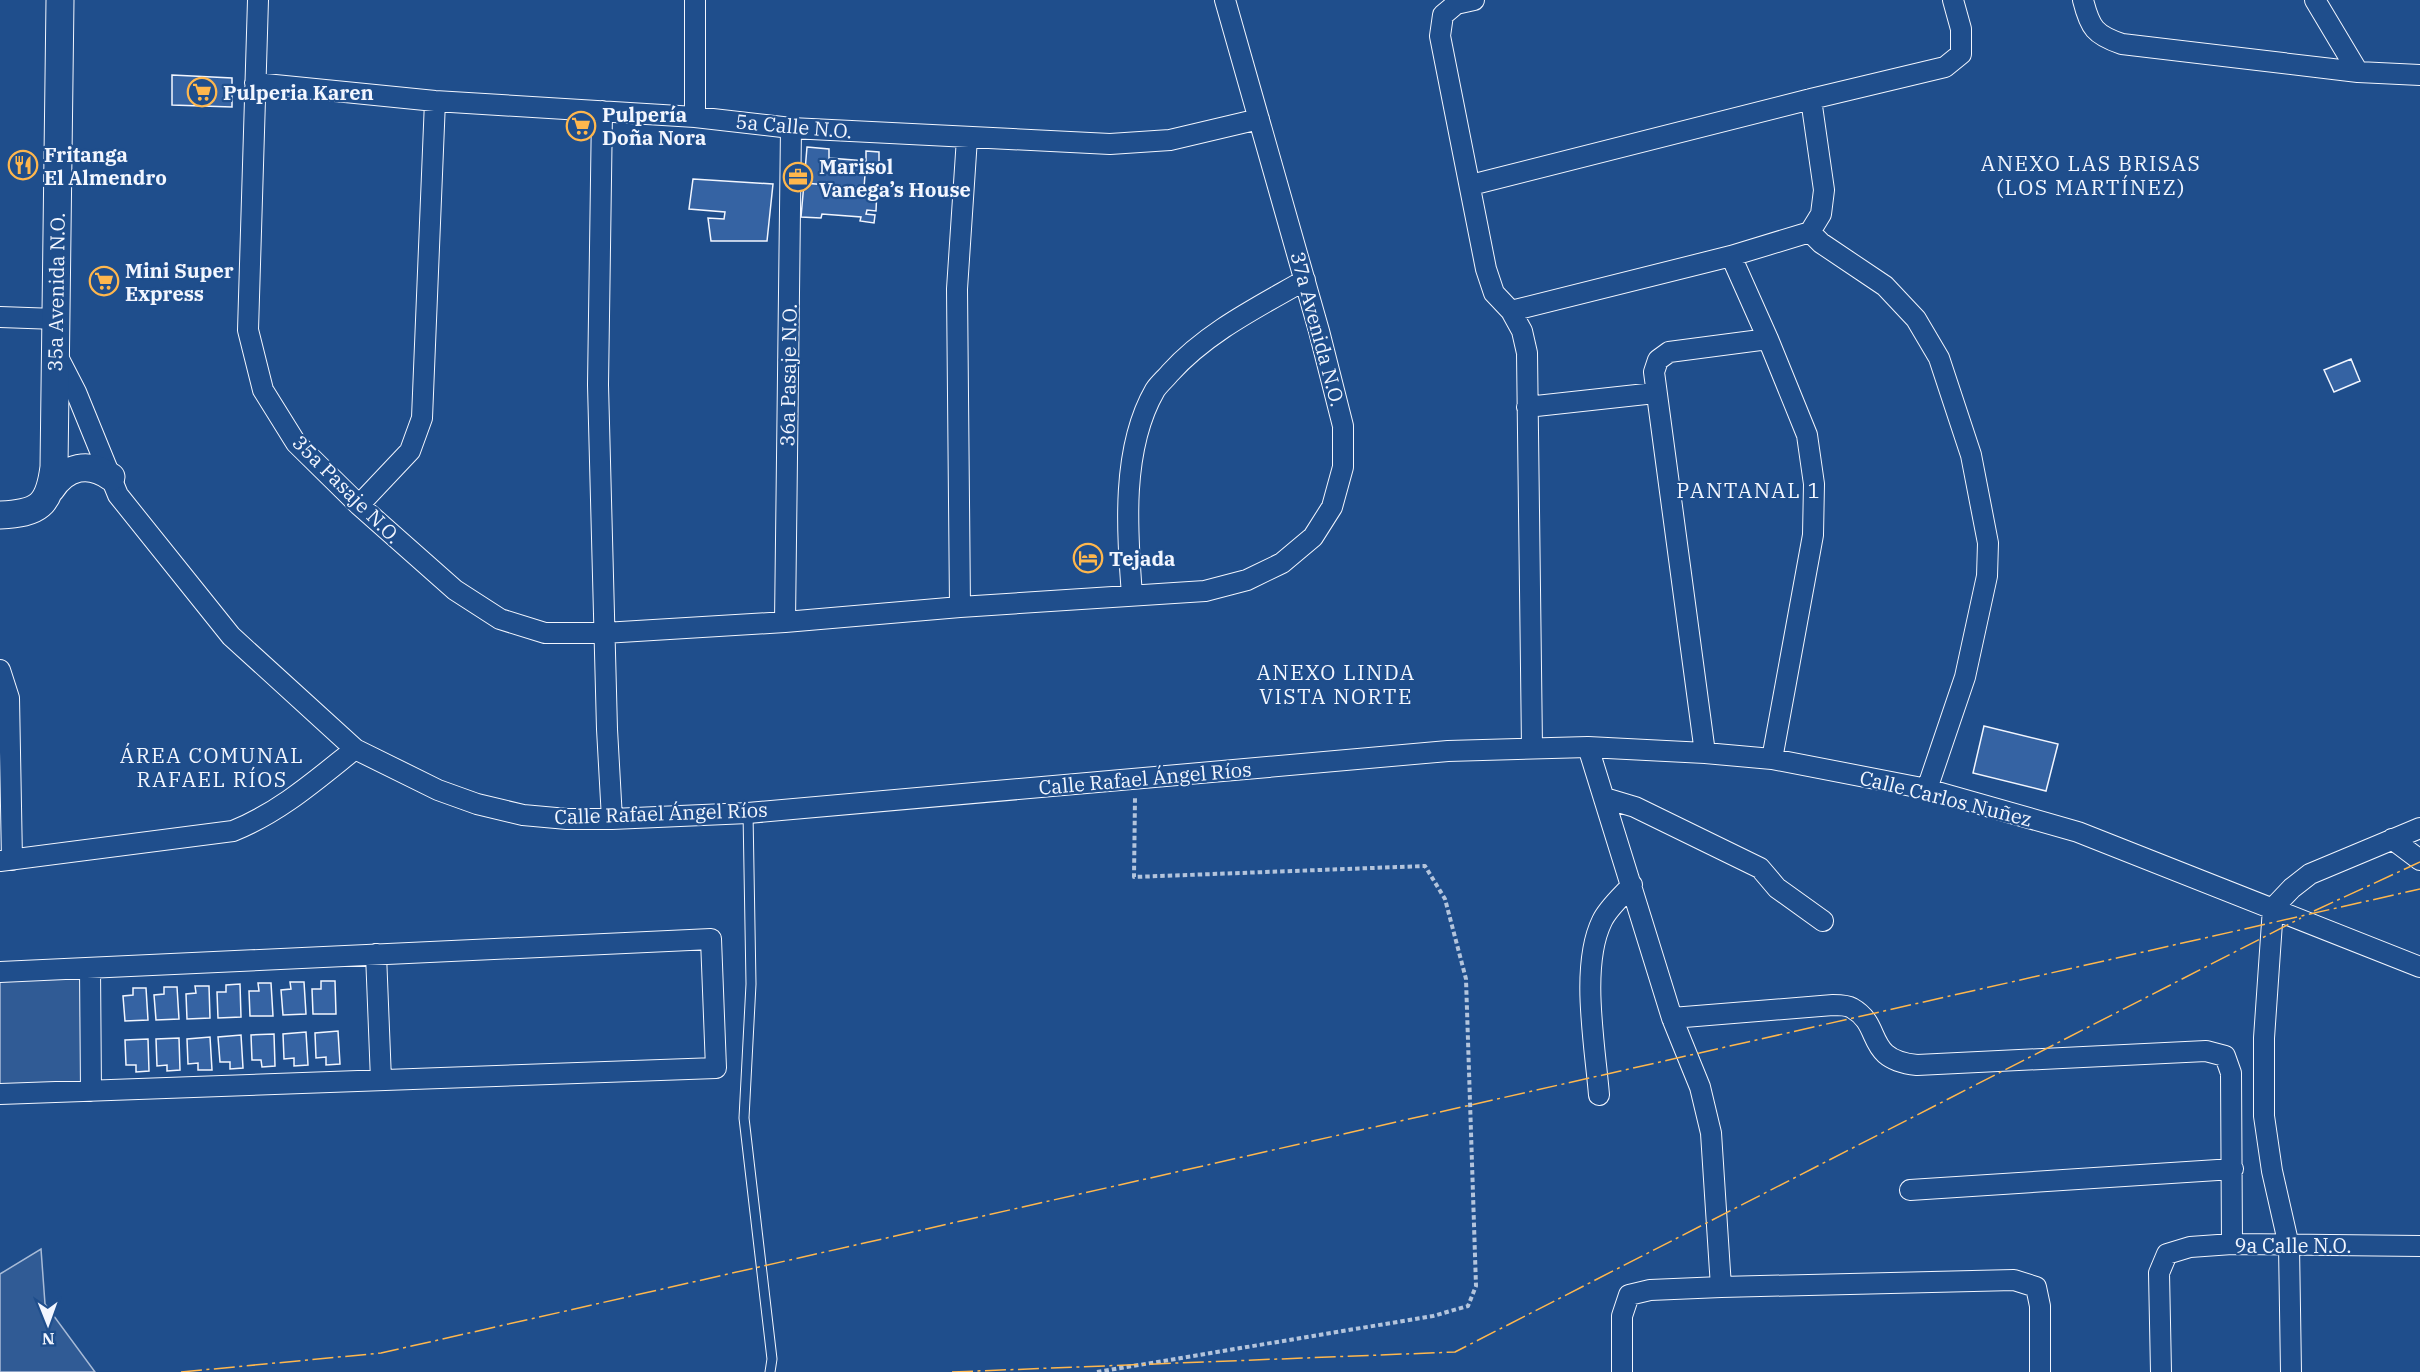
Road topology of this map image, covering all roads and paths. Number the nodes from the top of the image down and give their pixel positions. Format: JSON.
{"nodes":[{"id":1,"x":60,"y":0,"type":"edge"},
{"id":2,"x":258,"y":0,"type":"edge"},
{"id":3,"x":695,"y":0,"type":"edge"},
{"id":4,"x":1225,"y":0,"type":"edge"},
{"id":5,"x":1474,"y":0,"type":"edge"},
{"id":6,"x":1953,"y":0,"type":"edge"},
{"id":7,"x":2083,"y":0,"type":"edge"},
{"id":8,"x":2315,"y":0,"type":"edge"},
{"id":9,"x":2358,"y":72,"type":"junction"},
{"id":10,"x":2420,"y":75,"type":"edge"},
{"id":11,"x":255,"y":83,"type":"junction"},
{"id":12,"x":1811,"y":99,"type":"junction"},
{"id":13,"x":435,"y":101,"type":"junction"},
{"id":14,"x":602,"y":111,"type":"junction"},
{"id":15,"x":695,"y":117,"type":"junction"},
{"id":16,"x":1259,"y":119,"type":"junction"},
{"id":17,"x":790,"y":128,"type":"junction"},
{"id":18,"x":967,"y":138,"type":"junction"},
{"id":19,"x":1471,"y":185,"type":"junction"},
{"id":20,"x":1810,"y":232,"type":"junction"},
{"id":21,"x":1731,"y":256,"type":"junction"},
{"id":22,"x":1305,"y":280,"type":"junction"},
{"id":23,"x":1511,"y":311,"type":"junction"},
{"id":24,"x":0,"y":317,"type":"edge"},
{"id":25,"x":56,"y":319,"type":"junction"},
{"id":26,"x":1768,"y":339,"type":"junction"},
{"id":27,"x":55,"y":350,"type":"junction"},
{"id":28,"x":1655,"y":393,"type":"junction"},
{"id":29,"x":1527,"y":407,"type":"junction"},
{"id":30,"x":111,"y":477,"type":"junction"},
{"id":31,"x":44,"y":498,"type":"junction"},
{"id":32,"x":359,"y":505,"type":"junction"},
{"id":33,"x":0,"y":515,"type":"edge"},
{"id":34,"x":1132,"y":595,"type":"junction"},
{"id":35,"x":960,"y":607,"type":"junction"},
{"id":36,"x":785,"y":622,"type":"junction"},
{"id":37,"x":604,"y":633,"type":"junction"},
{"id":38,"x":0,"y":670,"type":"edge"},
{"id":39,"x":1532,"y":747,"type":"junction"},
{"id":40,"x":1588,"y":747,"type":"junction"},
{"id":41,"x":356,"y":749,"type":"junction"},
{"id":42,"x":1448,"y":752,"type":"joint"},
{"id":43,"x":1705,"y":753,"type":"junction"},
{"id":44,"x":1772,"y":759,"type":"junction"},
{"id":45,"x":1136,"y":779,"type":"junction"},
{"id":46,"x":1927,"y":789,"type":"junction"},
{"id":47,"x":1605,"y":798,"type":"junction"},
{"id":48,"x":748,"y":813,"type":"junction"},
{"id":49,"x":612,"y":819,"type":"junction"},
{"id":50,"x":2420,"y":828,"type":"edge"},
{"id":51,"x":2392,"y":839,"type":"junction"},
{"id":52,"x":6,"y":860,"type":"edge"},
{"id":53,"x":2420,"y":860,"type":"edge"},
{"id":54,"x":1632,"y":885,"type":"junction"},
{"id":55,"x":2273,"y":908,"type":"junction"},
{"id":56,"x":1823,"y":921,"type":"dead end"},
{"id":57,"x":376,"y":954,"type":"junction"},
{"id":58,"x":2420,"y":967,"type":"edge"},
{"id":59,"x":90,"y":968,"type":"junction"},
{"id":60,"x":0,"y":972,"type":"edge"},
{"id":61,"x":1672,"y":1018,"type":"junction"},
{"id":62,"x":381,"y":1080,"type":"junction"},
{"id":63,"x":91,"y":1091,"type":"junction"},
{"id":64,"x":0,"y":1094,"type":"edge"},
{"id":65,"x":1599,"y":1095,"type":"dead end"},
{"id":66,"x":2233,"y":1169,"type":"junction"},
{"id":67,"x":1910,"y":1190,"type":"dead end"},
{"id":68,"x":2232,"y":1244,"type":"junction"},
{"id":69,"x":2289,"y":1246,"type":"junction"},
{"id":70,"x":2420,"y":1246,"type":"edge"},
{"id":71,"x":1721,"y":1287,"type":"junction"},
{"id":72,"x":770,"y":1372,"type":"edge"},
{"id":73,"x":1097,"y":1372,"type":"edge"},
{"id":74,"x":1622,"y":1372,"type":"edge"},
{"id":75,"x":2040,"y":1372,"type":"edge"},
{"id":76,"x":2161,"y":1372,"type":"edge"},
{"id":77,"x":2291,"y":1372,"type":"edge"}],
"edges":[{"from":1,"to":25,"type":"main road","name":"35a Avenida N.O."},
{"from":2,"to":11,"type":"street","name":"35a Pasaje N.O."},
{"from":3,"to":15,"type":"street"},
{"from":4,"to":16,"type":"street","name":"37a Avenida N.O."},
{"from":5,"to":19,"type":"street"},
{"from":6,"to":12,"type":"street"},
{"from":7,"to":9,"type":"street"},
{"from":8,"to":9,"type":"street"},
{"from":9,"to":10,"type":"street"},
{"from":11,"to":13,"type":"street","name":"5a Calle N.O."},
{"from":11,"to":32,"type":"street","name":"35a Pasaje N.O."},
{"from":12,"to":19,"type":"street"},
{"from":12,"to":20,"type":"street"},
{"from":13,"to":14,"type":"street","name":"5a Calle N.O."},
{"from":13,"to":32,"type":"street"},
{"from":14,"to":15,"type":"street","name":"5a Calle N.O."},
{"from":14,"to":37,"type":"street"},
{"from":15,"to":17,"type":"street","name":"5a Calle N.O."},
{"from":16,"to":18,"type":"street","name":"5a Calle N.O."},
{"from":16,"to":22,"type":"street","name":"37a Avenida N.O."},
{"from":17,"to":18,"type":"street","name":"5a Calle N.O."},
{"from":17,"to":36,"type":"street","name":"36a Pasaje N.O."},
{"from":18,"to":35,"type":"street"},
{"from":19,"to":23,"type":"street"},
{"from":20,"to":21,"type":"street"},
{"from":20,"to":46,"type":"street"},
{"from":21,"to":23,"type":"street"},
{"from":21,"to":26,"type":"street"},
{"from":22,"to":34,"type":"street"},
{"from":22,"to":34,"type":"street","name":"37a Avenida N.O."},
{"from":23,"to":29,"type":"street"},
{"from":24,"to":25,"type":"street"},
{"from":25,"to":27,"type":"main road","name":"35a Avenida N.O."},
{"from":26,"to":28,"type":"street"},
{"from":26,"to":44,"type":"street"},
{"from":27,"to":30,"type":"street","name":"Calle Rafael Ángel Ríos"},
{"from":27,"to":31,"type":"main road","name":"35a Avenida N.O."},
{"from":28,"to":29,"type":"street"},
{"from":28,"to":43,"type":"street"},
{"from":29,"to":39,"type":"street"},
{"from":30,"to":31,"type":"main road"},
{"from":30,"to":41,"type":"street","name":"Calle Rafael Ángel Ríos"},
{"from":31,"to":33,"type":"main road"},
{"from":32,"to":37,"type":"street","name":"35a Pasaje N.O."},
{"from":34,"to":35,"type":"street","name":"37a Avenida N.O."},
{"from":35,"to":36,"type":"street","name":"35a Pasaje N.O."},
{"from":36,"to":37,"type":"street","name":"35a Pasaje N.O."},
{"from":37,"to":49,"type":"street"},
{"from":38,"to":52,"type":"street"},
{"from":39,"to":40,"type":"street","name":"Calle Carlos Nuñez"},
{"from":39,"to":42,"type":"street","name":"Calle Carlos Nuñez"},
{"from":40,"to":43,"type":"street","name":"Calle Carlos Nuñez"},
{"from":40,"to":47,"type":"street"},
{"from":41,"to":49,"type":"street","name":"Calle Rafael Ángel Ríos"},
{"from":41,"to":52,"type":"street"},
{"from":42,"to":45,"type":"street","name":"Calle Rafael Ángel Ríos"},
{"from":43,"to":44,"type":"street","name":"Calle Carlos Nuñez"},
{"from":44,"to":46,"type":"street","name":"Calle Carlos Nuñez"},
{"from":45,"to":48,"type":"street","name":"Calle Rafael Ángel Ríos"},
{"from":45,"to":73,"type":"path"},
{"from":46,"to":55,"type":"street","name":"Calle Carlos Nuñez"},
{"from":47,"to":54,"type":"street"},
{"from":47,"to":56,"type":"street"},
{"from":48,"to":49,"type":"street","name":"Calle Rafael Ángel Ríos"},
{"from":48,"to":72,"type":"lane"},
{"from":50,"to":51,"type":"street"},
{"from":51,"to":53,"type":"street"},
{"from":51,"to":55,"type":"street"},
{"from":54,"to":61,"type":"street"},
{"from":54,"to":65,"type":"street"},
{"from":55,"to":58,"type":"street","name":"Calle Carlos Nuñez"},
{"from":55,"to":69,"type":"street"},
{"from":57,"to":59,"type":"street"},
{"from":57,"to":62,"type":"street"},
{"from":57,"to":62,"type":"street"},
{"from":59,"to":60,"type":"street"},
{"from":59,"to":63,"type":"street"},
{"from":61,"to":66,"type":"street"},
{"from":61,"to":71,"type":"street"},
{"from":62,"to":63,"type":"street"},
{"from":63,"to":64,"type":"street"},
{"from":66,"to":67,"type":"street"},
{"from":66,"to":68,"type":"street"},
{"from":68,"to":69,"type":"street","name":"9a Calle N.O."},
{"from":68,"to":76,"type":"street","name":"9a Calle N.O."},
{"from":69,"to":70,"type":"street","name":"9a Calle N.O."},
{"from":69,"to":77,"type":"street"},
{"from":71,"to":74,"type":"street"},
{"from":71,"to":75,"type":"street"}]}
